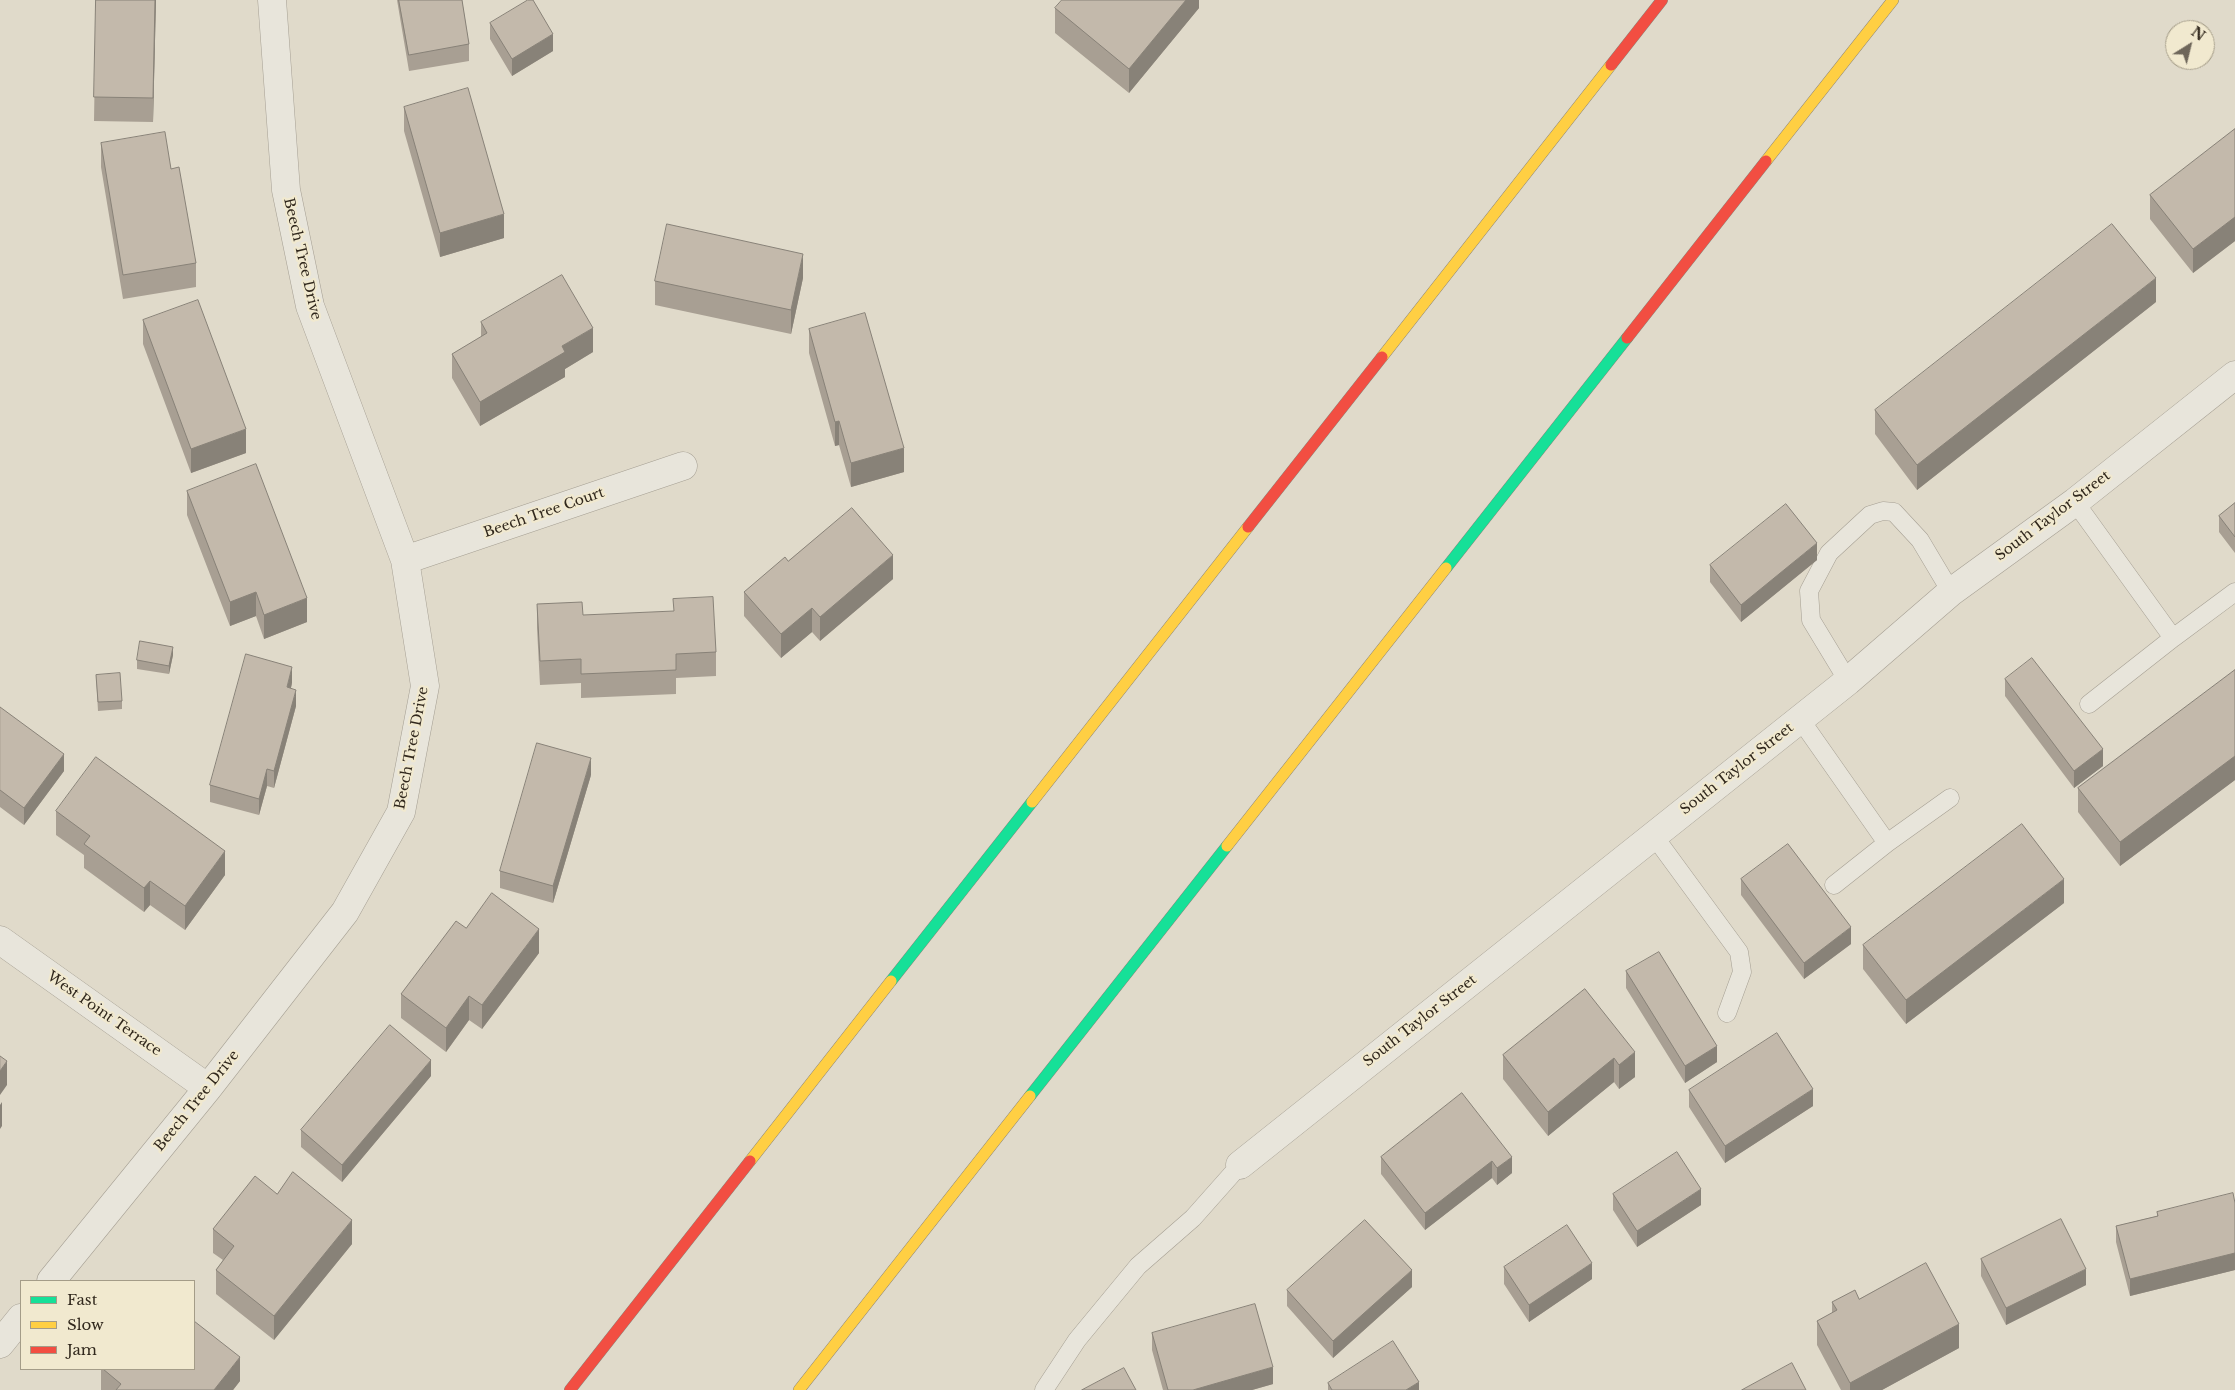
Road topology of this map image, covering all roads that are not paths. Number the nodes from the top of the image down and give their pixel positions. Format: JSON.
{"nodes":[{"id":1,"x":272,"y":0,"type":"edge"},
{"id":2,"x":1662,"y":0,"type":"edge"},
{"id":3,"x":1893,"y":0,"type":"edge"},
{"id":4,"x":2235,"y":375,"type":"edge"},
{"id":5,"x":683,"y":466,"type":"dead end"},
{"id":6,"x":2074,"y":502,"type":"junction"},
{"id":7,"x":405,"y":560,"type":"junction"},
{"id":8,"x":1951,"y":592,"type":"junction"},
{"id":9,"x":2235,"y":592,"type":"edge"},
{"id":10,"x":2173,"y":638,"type":"junction"},
{"id":11,"x":1848,"y":681,"type":"junction"},
{"id":12,"x":2089,"y":704,"type":"dead end"},
{"id":13,"x":1800,"y":720,"type":"junction"},
{"id":14,"x":1950,"y":798,"type":"dead end"},
{"id":15,"x":1654,"y":836,"type":"junction"},
{"id":16,"x":1887,"y":843,"type":"junction"},
{"id":17,"x":1834,"y":885,"type":"dead end"},
{"id":18,"x":0,"y":940,"type":"edge"},
{"id":19,"x":1727,"y":1013,"type":"dead end"},
{"id":20,"x":208,"y":1088,"type":"junction"},
{"id":21,"x":1240,"y":1165,"type":"joint"},
{"id":22,"x":52,"y":1280,"type":"edge"},
{"id":23,"x":20,"y":1319,"type":"edge"},
{"id":24,"x":0,"y":1344,"type":"edge"},
{"id":25,"x":570,"y":1390,"type":"edge"},
{"id":26,"x":799,"y":1390,"type":"edge"},
{"id":27,"x":1044,"y":1390,"type":"edge"}],
"edges":[{"from":1,"to":7,"type":"street","name":"Beech Tree Drive"},
{"from":2,"to":25,"type":"highway"},
{"from":3,"to":26,"type":"highway"},
{"from":4,"to":6,"type":"street","name":"South Taylor Street"},
{"from":5,"to":7,"type":"street","name":"Beech Tree Court"},
{"from":6,"to":8,"type":"street","name":"South Taylor Street"},
{"from":6,"to":10,"type":"lane"},
{"from":7,"to":20,"type":"street","name":"Beech Tree Drive"},
{"from":8,"to":11,"type":"street","name":"South Taylor Street"},
{"from":8,"to":11,"type":"lane"},
{"from":9,"to":10,"type":"lane"},
{"from":10,"to":12,"type":"lane"},
{"from":11,"to":13,"type":"street","name":"South Taylor Street"},
{"from":13,"to":15,"type":"street","name":"South Taylor Street"},
{"from":13,"to":16,"type":"lane"},
{"from":14,"to":16,"type":"lane"},
{"from":15,"to":19,"type":"lane"},
{"from":15,"to":21,"type":"street","name":"South Taylor Street"},
{"from":16,"to":17,"type":"lane"},
{"from":18,"to":20,"type":"street","name":"West Point Terrace"},
{"from":20,"to":22,"type":"street","name":"Beech Tree Drive"},
{"from":21,"to":27,"type":"lane"},
{"from":23,"to":24,"type":"street"}]}
